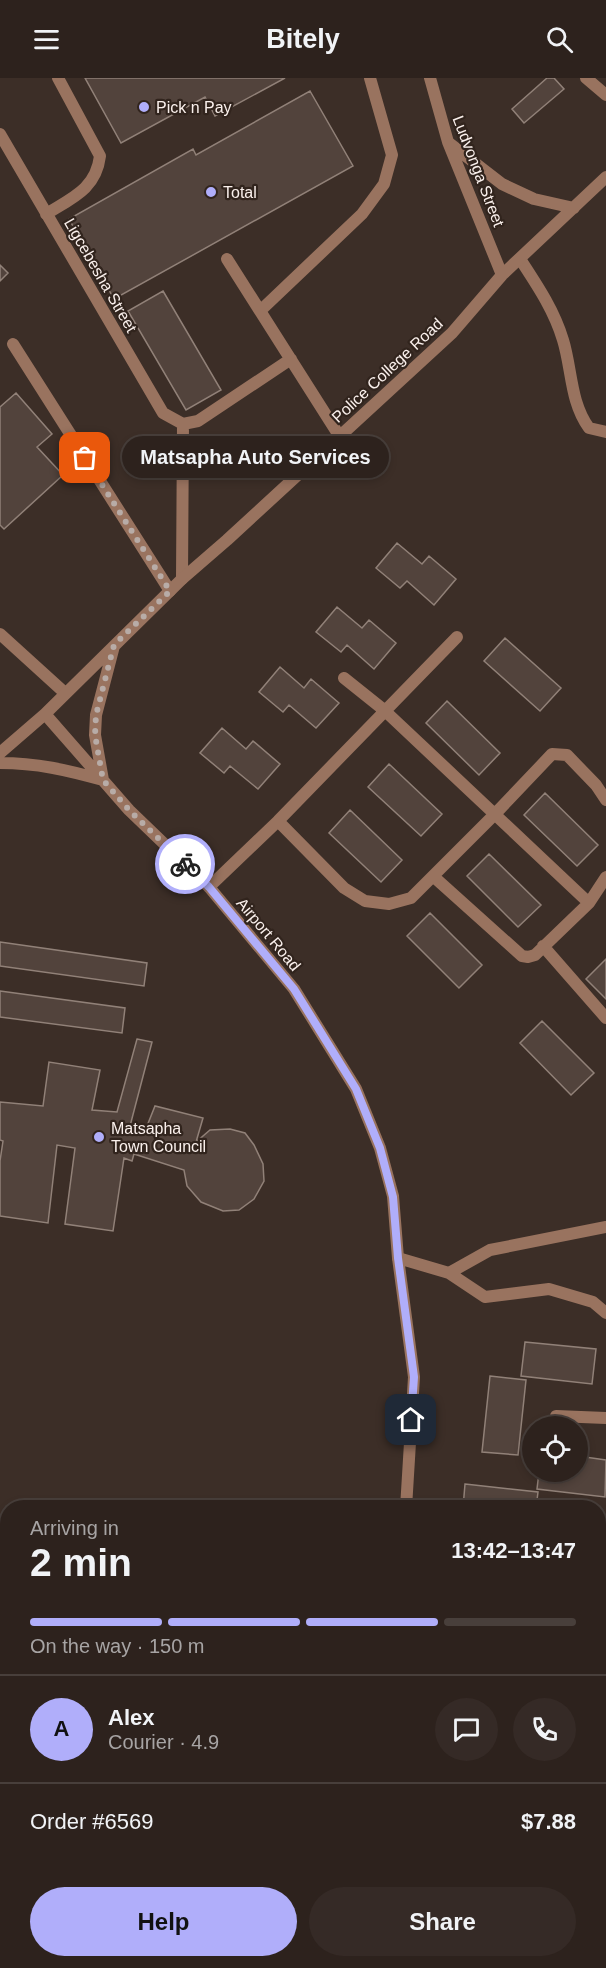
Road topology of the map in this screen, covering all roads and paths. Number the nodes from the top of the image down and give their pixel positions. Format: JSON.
{"nodes":[{"id":1,"x":58,"y":78,"type":"edge"},
{"id":2,"x":370,"y":78,"type":"edge"},
{"id":3,"x":430,"y":78,"type":"edge"},
{"id":4,"x":586,"y":78,"type":"edge"},
{"id":5,"x":606,"y":95,"type":"edge"},
{"id":6,"x":0,"y":134,"type":"edge"},
{"id":7,"x":448,"y":142,"type":"junction"},
{"id":8,"x":606,"y":177,"type":"edge"},
{"id":9,"x":574,"y":208,"type":"junction"},
{"id":10,"x":46,"y":214,"type":"junction"},
{"id":11,"x":227,"y":258,"type":"dead end"},
{"id":12,"x":520,"y":258,"type":"junction"},
{"id":13,"x":502,"y":275,"type":"junction"},
{"id":14,"x":260,"y":311,"type":"junction"},
{"id":15,"x":13,"y":344,"type":"dead end"},
{"id":16,"x":291,"y":359,"type":"junction"},
{"id":17,"x":183,"y":424,"type":"junction"},
{"id":18,"x":606,"y":432,"type":"edge"},
{"id":19,"x":340,"y":437,"type":"junction"},
{"id":20,"x":182,"y":579,"type":"junction"},
{"id":21,"x":170,"y":591,"type":"junction"},
{"id":22,"x":0,"y":634,"type":"edge"},
{"id":23,"x":457,"y":637,"type":"dead end"},
{"id":24,"x":114,"y":645,"type":"junction"},
{"id":25,"x":344,"y":678,"type":"dead end"},
{"id":26,"x":65,"y":693,"type":"junction"},
{"id":27,"x":384,"y":710,"type":"junction"},
{"id":28,"x":45,"y":714,"type":"junction"},
{"id":29,"x":0,"y":753,"type":"edge"},
{"id":30,"x":0,"y":763,"type":"edge"},
{"id":31,"x":103,"y":780,"type":"junction"},
{"id":32,"x":606,"y":800,"type":"edge"},
{"id":33,"x":495,"y":814,"type":"junction"},
{"id":34,"x":278,"y":821,"type":"junction"},
{"id":35,"x":434,"y":877,"type":"junction"},
{"id":36,"x":606,"y":877,"type":"edge"},
{"id":37,"x":209,"y":887,"type":"junction"},
{"id":38,"x":589,"y":903,"type":"junction"},
{"id":39,"x":543,"y":946,"type":"junction"},
{"id":40,"x":606,"y":1018,"type":"edge"},
{"id":41,"x":606,"y":1227,"type":"edge"},
{"id":42,"x":398,"y":1258,"type":"junction"},
{"id":43,"x":449,"y":1273,"type":"junction"},
{"id":44,"x":606,"y":1313,"type":"edge"},
{"id":45,"x":588,"y":1417,"type":"edge"},
{"id":46,"x":606,"y":1418,"type":"edge"},
{"id":47,"x":406,"y":1500,"type":"edge"}],
"edges":[{"from":1,"to":10,"type":"street"},
{"from":2,"to":14,"type":"street"},
{"from":3,"to":7,"type":"street","name":"Ludvonga Street"},
{"from":4,"to":5,"type":"street"},
{"from":6,"to":10,"type":"street","name":"Ligcebesha Street"},
{"from":7,"to":9,"type":"street"},
{"from":7,"to":13,"type":"street","name":"Ludvonga Street"},
{"from":8,"to":9,"type":"street","name":"Police College Road"},
{"from":9,"to":12,"type":"street","name":"Police College Road"},
{"from":10,"to":17,"type":"street","name":"Ligcebesha Street"},
{"from":11,"to":14,"type":"street"},
{"from":12,"to":13,"type":"street","name":"Police College Road"},
{"from":12,"to":18,"type":"street"},
{"from":13,"to":19,"type":"street","name":"Police College Road"},
{"from":14,"to":16,"type":"street"},
{"from":15,"to":21,"type":"street"},
{"from":16,"to":17,"type":"street"},
{"from":16,"to":19,"type":"street"},
{"from":17,"to":20,"type":"street"},
{"from":19,"to":20,"type":"street","name":"Police College Road"},
{"from":20,"to":21,"type":"street","name":"Police College Road"},
{"from":21,"to":24,"type":"street","name":"Police College Road"},
{"from":22,"to":26,"type":"street"},
{"from":23,"to":27,"type":"street"},
{"from":24,"to":26,"type":"street","name":"Police College Road"},
{"from":24,"to":31,"type":"street"},
{"from":25,"to":27,"type":"street"},
{"from":26,"to":28,"type":"street","name":"Police College Road"},
{"from":27,"to":33,"type":"street"},
{"from":27,"to":34,"type":"street"},
{"from":28,"to":29,"type":"street","name":"Police College Road"},
{"from":28,"to":31,"type":"street","name":"Airport Road"},
{"from":30,"to":31,"type":"street"},
{"from":31,"to":37,"type":"street","name":"Airport Road"},
{"from":32,"to":33,"type":"street"},
{"from":33,"to":35,"type":"street"},
{"from":33,"to":38,"type":"street"},
{"from":34,"to":35,"type":"street"},
{"from":34,"to":37,"type":"street"},
{"from":35,"to":39,"type":"street"},
{"from":36,"to":38,"type":"street"},
{"from":37,"to":42,"type":"street","name":"Airport Road"},
{"from":38,"to":39,"type":"street"},
{"from":39,"to":40,"type":"street"},
{"from":41,"to":43,"type":"street"},
{"from":42,"to":43,"type":"street"},
{"from":42,"to":47,"type":"street","name":"Airport Road"},
{"from":43,"to":44,"type":"street"},
{"from":45,"to":46,"type":"street"}]}
